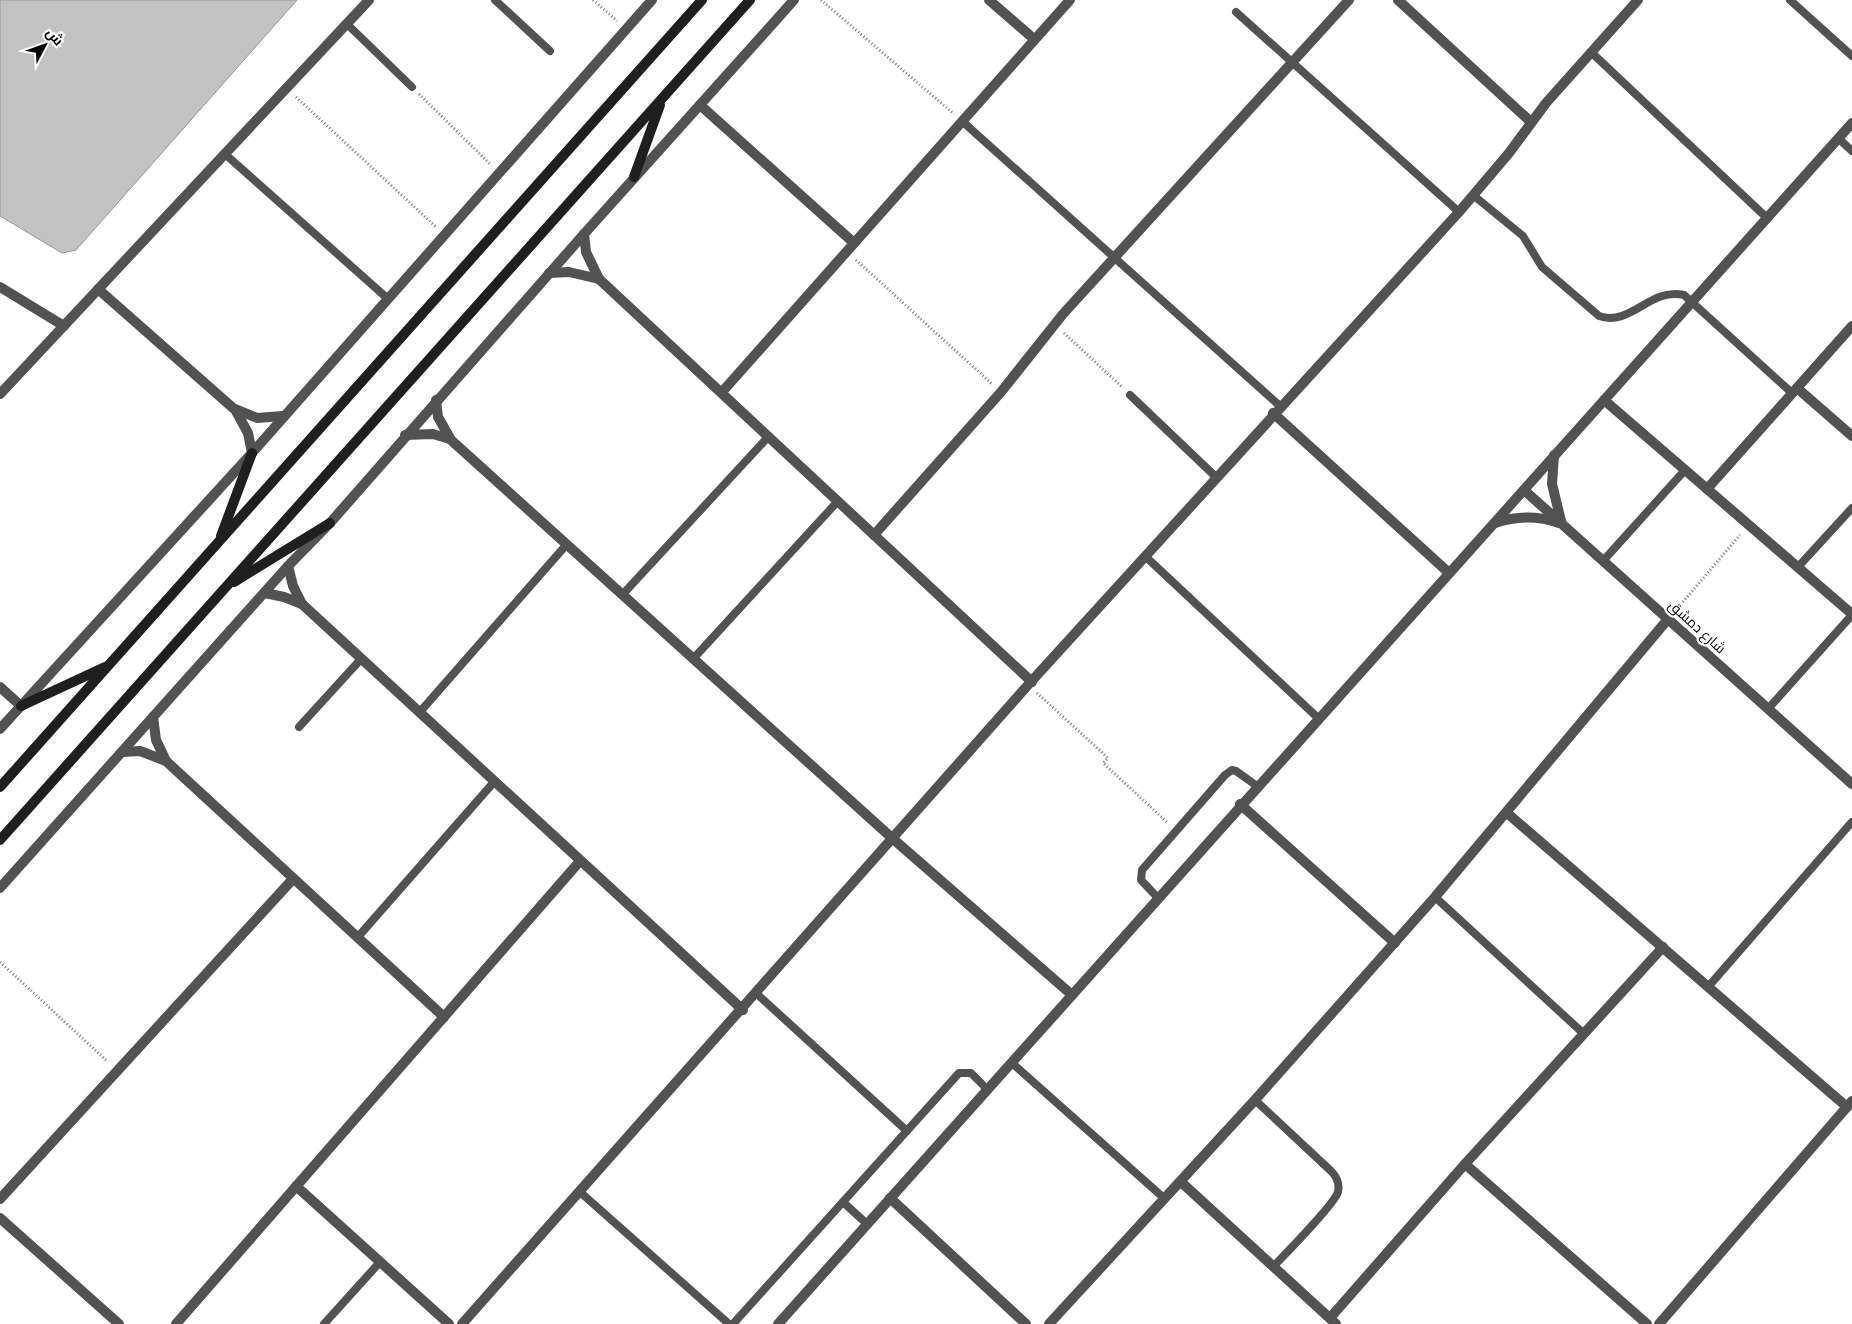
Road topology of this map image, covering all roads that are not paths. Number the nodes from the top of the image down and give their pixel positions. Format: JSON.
{"nodes":[{"id":1,"x":370,"y":0,"type":"edge"},
{"id":2,"x":495,"y":0,"type":"edge"},
{"id":3,"x":652,"y":0,"type":"edge"},
{"id":4,"x":702,"y":0,"type":"edge"},
{"id":5,"x":750,"y":0,"type":"edge"},
{"id":6,"x":794,"y":0,"type":"edge"},
{"id":7,"x":989,"y":0,"type":"edge"},
{"id":8,"x":1070,"y":0,"type":"edge"},
{"id":9,"x":1350,"y":0,"type":"edge"},
{"id":10,"x":1398,"y":0,"type":"edge"},
{"id":11,"x":1638,"y":0,"type":"edge"},
{"id":12,"x":1790,"y":0,"type":"edge"},
{"id":13,"x":1236,"y":12,"type":"dead end"},
{"id":14,"x":347,"y":24,"type":"junction"},
{"id":15,"x":1034,"y":39,"type":"junction"},
{"id":16,"x":550,"y":51,"type":"dead end"},
{"id":17,"x":1592,"y":52,"type":"junction"},
{"id":18,"x":1852,"y":56,"type":"edge"},
{"id":19,"x":1292,"y":62,"type":"junction"},
{"id":20,"x":412,"y":87,"type":"road end"},
{"id":21,"x":661,"y":100,"type":"junction"},
{"id":22,"x":700,"y":105,"type":"junction"},
{"id":23,"x":963,"y":122,"type":"junction"},
{"id":24,"x":1531,"y":122,"type":"junction"},
{"id":25,"x":1852,"y":123,"type":"edge"},
{"id":26,"x":1838,"y":138,"type":"junction"},
{"id":27,"x":1852,"y":151,"type":"edge"},
{"id":28,"x":225,"y":154,"type":"junction"},
{"id":29,"x":634,"y":177,"type":"junction"},
{"id":30,"x":1473,"y":195,"type":"junction"},
{"id":31,"x":1459,"y":212,"type":"junction"},
{"id":32,"x":1767,"y":218,"type":"junction"},
{"id":33,"x":584,"y":234,"type":"junction"},
{"id":34,"x":854,"y":243,"type":"junction"},
{"id":35,"x":1115,"y":258,"type":"junction"},
{"id":36,"x":549,"y":273,"type":"junction"},
{"id":37,"x":598,"y":279,"type":"junction"},
{"id":38,"x":0,"y":287,"type":"edge"},
{"id":39,"x":98,"y":289,"type":"junction"},
{"id":40,"x":387,"y":298,"type":"junction"},
{"id":41,"x":1693,"y":301,"type":"junction"},
{"id":42,"x":64,"y":326,"type":"junction"},
{"id":43,"x":1852,"y":326,"type":"edge"},
{"id":44,"x":1795,"y":391,"type":"junction"},
{"id":45,"x":722,"y":392,"type":"junction"},
{"id":46,"x":0,"y":394,"type":"edge"},
{"id":47,"x":1130,"y":395,"type":"road end"},
{"id":48,"x":436,"y":400,"type":"junction"},
{"id":49,"x":1604,"y":400,"type":"junction"},
{"id":50,"x":234,"y":408,"type":"junction"},
{"id":51,"x":1277,"y":410,"type":"junction"},
{"id":52,"x":283,"y":416,"type":"junction"},
{"id":53,"x":405,"y":435,"type":"junction"},
{"id":54,"x":769,"y":436,"type":"junction"},
{"id":55,"x":1852,"y":436,"type":"edge"},
{"id":56,"x":451,"y":440,"type":"junction"},
{"id":57,"x":252,"y":453,"type":"junction"},
{"id":58,"x":1554,"y":456,"type":"junction"},
{"id":59,"x":1686,"y":470,"type":"junction"},
{"id":60,"x":1216,"y":477,"type":"junction"},
{"id":61,"x":1707,"y":489,"type":"junction"},
{"id":62,"x":1524,"y":490,"type":"junction"},
{"id":63,"x":838,"y":501,"type":"junction"},
{"id":64,"x":1852,"y":508,"type":"edge"},
{"id":65,"x":330,"y":523,"type":"junction"},
{"id":66,"x":1562,"y":524,"type":"junction"},
{"id":67,"x":1492,"y":525,"type":"junction"},
{"id":68,"x":874,"y":535,"type":"junction"},
{"id":69,"x":219,"y":543,"type":"junction"},
{"id":70,"x":567,"y":544,"type":"junction"},
{"id":71,"x":1145,"y":556,"type":"junction"},
{"id":72,"x":1603,"y":561,"type":"junction"},
{"id":73,"x":288,"y":566,"type":"junction"},
{"id":74,"x":1798,"y":567,"type":"junction"},
{"id":75,"x":1448,"y":572,"type":"junction"},
{"id":76,"x":225,"y":588,"type":"junction"},
{"id":77,"x":265,"y":593,"type":"junction"},
{"id":78,"x":622,"y":594,"type":"junction"},
{"id":79,"x":302,"y":604,"type":"junction"},
{"id":80,"x":1852,"y":614,"type":"edge"},
{"id":81,"x":1668,"y":619,"type":"junction"},
{"id":82,"x":693,"y":658,"type":"junction"},
{"id":83,"x":361,"y":659,"type":"junction"},
{"id":84,"x":110,"y":664,"type":"junction"},
{"id":85,"x":1030,"y":684,"type":"junction"},
{"id":86,"x":0,"y":687,"type":"edge"},
{"id":87,"x":21,"y":706,"type":"junction"},
{"id":88,"x":1768,"y":709,"type":"junction"},
{"id":89,"x":419,"y":713,"type":"junction"},
{"id":90,"x":153,"y":718,"type":"junction"},
{"id":91,"x":1318,"y":718,"type":"junction"},
{"id":92,"x":299,"y":727,"type":"dead end"},
{"id":93,"x":0,"y":729,"type":"edge"},
{"id":94,"x":122,"y":752,"type":"junction"},
{"id":95,"x":166,"y":761,"type":"junction"},
{"id":96,"x":494,"y":782,"type":"junction"},
{"id":97,"x":1852,"y":784,"type":"edge"},
{"id":98,"x":1256,"y":786,"type":"junction"},
{"id":99,"x":0,"y":787,"type":"edge"},
{"id":100,"x":1240,"y":804,"type":"junction"},
{"id":101,"x":1507,"y":813,"type":"junction"},
{"id":102,"x":1852,"y":822,"type":"edge"},
{"id":103,"x":892,"y":838,"type":"junction"},
{"id":104,"x":0,"y":840,"type":"edge"},
{"id":105,"x":580,"y":861,"type":"junction"},
{"id":106,"x":292,"y":880,"type":"junction"},
{"id":107,"x":0,"y":888,"type":"edge"},
{"id":108,"x":1435,"y":897,"type":"junction"},
{"id":109,"x":1158,"y":898,"type":"junction"},
{"id":110,"x":357,"y":938,"type":"junction"},
{"id":111,"x":1395,"y":943,"type":"junction"},
{"id":112,"x":1663,"y":947,"type":"junction"},
{"id":113,"x":1708,"y":987,"type":"junction"},
{"id":114,"x":757,"y":994,"type":"junction"},
{"id":115,"x":1072,"y":995,"type":"junction"},
{"id":116,"x":743,"y":1010,"type":"junction"},
{"id":117,"x":444,"y":1017,"type":"junction"},
{"id":118,"x":1584,"y":1034,"type":"junction"},
{"id":119,"x":1012,"y":1063,"type":"junction"},
{"id":120,"x":988,"y":1089,"type":"junction"},
{"id":121,"x":1255,"y":1100,"type":"junction"},
{"id":122,"x":1849,"y":1104,"type":"edge"},
{"id":123,"x":907,"y":1131,"type":"junction"},
{"id":124,"x":1465,"y":1164,"type":"junction"},
{"id":125,"x":1181,"y":1182,"type":"junction"},
{"id":126,"x":296,"y":1186,"type":"junction"},
{"id":127,"x":580,"y":1192,"type":"junction"},
{"id":128,"x":890,"y":1198,"type":"junction"},
{"id":129,"x":0,"y":1199,"type":"edge"},
{"id":130,"x":1165,"y":1199,"type":"junction"},
{"id":131,"x":843,"y":1202,"type":"junction"},
{"id":132,"x":0,"y":1218,"type":"edge"},
{"id":133,"x":867,"y":1224,"type":"junction"},
{"id":134,"x":380,"y":1262,"type":"junction"},
{"id":135,"x":1274,"y":1266,"type":"junction"},
{"id":136,"x":1333,"y":1321,"type":"edge"},
{"id":137,"x":119,"y":1324,"type":"edge"},
{"id":138,"x":176,"y":1324,"type":"edge"},
{"id":139,"x":324,"y":1324,"type":"edge"},
{"id":140,"x":449,"y":1324,"type":"edge"},
{"id":141,"x":462,"y":1324,"type":"edge"},
{"id":142,"x":729,"y":1324,"type":"edge"},
{"id":143,"x":733,"y":1324,"type":"edge"},
{"id":144,"x":778,"y":1324,"type":"edge"},
{"id":145,"x":1026,"y":1324,"type":"edge"},
{"id":146,"x":1049,"y":1324,"type":"edge"},
{"id":147,"x":1647,"y":1324,"type":"edge"},
{"id":148,"x":1659,"y":1324,"type":"edge"}],
"edges":[{"from":1,"to":14,"type":"street"},
{"from":2,"to":16,"type":"lane"},
{"from":3,"to":40,"type":"street"},
{"from":4,"to":69,"type":"main road"},
{"from":5,"to":21,"type":"main road"},
{"from":6,"to":22,"type":"street"},
{"from":7,"to":15,"type":"street"},
{"from":8,"to":15,"type":"street"},
{"from":9,"to":19,"type":"street"},
{"from":10,"to":24,"type":"street"},
{"from":11,"to":17,"type":"street"},
{"from":12,"to":18,"type":"lane"},
{"from":13,"to":19,"type":"lane"},
{"from":14,"to":20,"type":"lane"},
{"from":14,"to":28,"type":"street"},
{"from":15,"to":23,"type":"street"},
{"from":17,"to":24,"type":"street"},
{"from":17,"to":32,"type":"lane"},
{"from":19,"to":31,"type":"lane"},
{"from":19,"to":35,"type":"street"},
{"from":21,"to":29,"type":"main road"},
{"from":21,"to":76,"type":"main road"},
{"from":22,"to":29,"type":"street"},
{"from":22,"to":34,"type":"street"},
{"from":23,"to":34,"type":"street"},
{"from":23,"to":35,"type":"lane"},
{"from":24,"to":30,"type":"street"},
{"from":25,"to":26,"type":"street"},
{"from":26,"to":27,"type":"lane"},
{"from":26,"to":32,"type":"street"},
{"from":28,"to":39,"type":"street"},
{"from":28,"to":40,"type":"lane"},
{"from":29,"to":33,"type":"street"},
{"from":30,"to":31,"type":"street"},
{"from":30,"to":41,"type":"lane"},
{"from":31,"to":51,"type":"street"},
{"from":32,"to":41,"type":"street"},
{"from":33,"to":36,"type":"street"},
{"from":33,"to":37,"type":"street"},
{"from":34,"to":45,"type":"street"},
{"from":35,"to":51,"type":"lane"},
{"from":35,"to":68,"type":"street"},
{"from":36,"to":37,"type":"street"},
{"from":36,"to":48,"type":"street"},
{"from":37,"to":45,"type":"street"},
{"from":38,"to":42,"type":"street"},
{"from":39,"to":42,"type":"street"},
{"from":39,"to":50,"type":"street"},
{"from":40,"to":52,"type":"street"},
{"from":41,"to":44,"type":"lane"},
{"from":41,"to":49,"type":"street"},
{"from":42,"to":46,"type":"street"},
{"from":43,"to":44,"type":"street"},
{"from":44,"to":55,"type":"street"},
{"from":44,"to":61,"type":"street"},
{"from":45,"to":54,"type":"street"},
{"from":47,"to":60,"type":"lane"},
{"from":48,"to":53,"type":"street"},
{"from":48,"to":56,"type":"street"},
{"from":49,"to":58,"type":"street"},
{"from":49,"to":59,"type":"street"},
{"from":50,"to":52,"type":"street"},
{"from":50,"to":57,"type":"street"},
{"from":51,"to":60,"type":"street"},
{"from":51,"to":75,"type":"street"},
{"from":52,"to":57,"type":"street"},
{"from":53,"to":56,"type":"street"},
{"from":53,"to":65,"type":"street"},
{"from":54,"to":63,"type":"street"},
{"from":54,"to":78,"type":"lane"},
{"from":56,"to":70,"type":"street"},
{"from":57,"to":69,"type":"main road"},
{"from":57,"to":87,"type":"street"},
{"from":58,"to":62,"type":"street"},
{"from":58,"to":66,"type":"street"},
{"from":59,"to":61,"type":"street"},
{"from":59,"to":72,"type":"lane"},
{"from":60,"to":71,"type":"street"},
{"from":61,"to":74,"type":"street"},
{"from":62,"to":66,"type":"street","name":"شارع دمشق"},
{"from":62,"to":67,"type":"street"},
{"from":63,"to":68,"type":"street"},
{"from":63,"to":82,"type":"lane"},
{"from":64,"to":74,"type":"lane"},
{"from":65,"to":73,"type":"street"},
{"from":65,"to":76,"type":"main road"},
{"from":66,"to":67,"type":"street"},
{"from":66,"to":72,"type":"street","name":"شارع دمشق"},
{"from":67,"to":75,"type":"street"},
{"from":68,"to":85,"type":"street"},
{"from":69,"to":84,"type":"main road"},
{"from":70,"to":78,"type":"street"},
{"from":70,"to":89,"type":"lane"},
{"from":71,"to":85,"type":"street"},
{"from":71,"to":91,"type":"lane"},
{"from":72,"to":81,"type":"street","name":"شارع دمشق"},
{"from":73,"to":77,"type":"street"},
{"from":73,"to":79,"type":"street"},
{"from":74,"to":80,"type":"street"},
{"from":75,"to":91,"type":"street"},
{"from":76,"to":104,"type":"main road"},
{"from":77,"to":79,"type":"street"},
{"from":77,"to":90,"type":"street"},
{"from":78,"to":82,"type":"street"},
{"from":79,"to":83,"type":"street"},
{"from":80,"to":88,"type":"lane"},
{"from":81,"to":88,"type":"street","name":"شارع دمشق"},
{"from":81,"to":101,"type":"street"},
{"from":82,"to":103,"type":"street"},
{"from":83,"to":89,"type":"street"},
{"from":83,"to":92,"type":"lane"},
{"from":84,"to":87,"type":"main road"},
{"from":84,"to":99,"type":"main road"},
{"from":85,"to":103,"type":"street"},
{"from":86,"to":87,"type":"street"},
{"from":87,"to":93,"type":"street"},
{"from":88,"to":97,"type":"street","name":"شارع دمشق"},
{"from":89,"to":96,"type":"street"},
{"from":90,"to":94,"type":"street"},
{"from":90,"to":95,"type":"street"},
{"from":91,"to":98,"type":"street"},
{"from":94,"to":95,"type":"street"},
{"from":94,"to":107,"type":"street"},
{"from":95,"to":106,"type":"street"},
{"from":96,"to":105,"type":"street"},
{"from":96,"to":110,"type":"lane"},
{"from":98,"to":100,"type":"street"},
{"from":98,"to":109,"type":"lane"},
{"from":100,"to":109,"type":"street"},
{"from":100,"to":111,"type":"street"},
{"from":101,"to":108,"type":"street"},
{"from":101,"to":112,"type":"street"},
{"from":102,"to":113,"type":"lane"},
{"from":103,"to":114,"type":"street"},
{"from":103,"to":115,"type":"street"},
{"from":105,"to":116,"type":"street"},
{"from":105,"to":117,"type":"street"},
{"from":106,"to":110,"type":"street"},
{"from":106,"to":129,"type":"street"},
{"from":108,"to":111,"type":"street"},
{"from":108,"to":118,"type":"lane"},
{"from":109,"to":115,"type":"street"},
{"from":110,"to":117,"type":"street"},
{"from":111,"to":121,"type":"street"},
{"from":112,"to":113,"type":"street"},
{"from":112,"to":118,"type":"street"},
{"from":113,"to":122,"type":"street"},
{"from":114,"to":116,"type":"street"},
{"from":114,"to":123,"type":"lane"},
{"from":115,"to":119,"type":"street"},
{"from":116,"to":127,"type":"street"},
{"from":117,"to":126,"type":"street"},
{"from":118,"to":124,"type":"street"},
{"from":119,"to":120,"type":"street"},
{"from":119,"to":130,"type":"lane"},
{"from":120,"to":123,"type":"lane"},
{"from":120,"to":128,"type":"street"},
{"from":121,"to":125,"type":"street"},
{"from":121,"to":135,"type":"lane"},
{"from":122,"to":148,"type":"street"},
{"from":123,"to":131,"type":"lane"},
{"from":124,"to":136,"type":"street"},
{"from":124,"to":147,"type":"street"},
{"from":125,"to":130,"type":"street"},
{"from":125,"to":135,"type":"street"},
{"from":126,"to":134,"type":"street"},
{"from":126,"to":138,"type":"street"},
{"from":127,"to":141,"type":"street"},
{"from":127,"to":142,"type":"lane"},
{"from":128,"to":133,"type":"street"},
{"from":128,"to":145,"type":"street"},
{"from":130,"to":146,"type":"street"},
{"from":131,"to":133,"type":"lane"},
{"from":131,"to":143,"type":"lane"},
{"from":132,"to":137,"type":"street"},
{"from":133,"to":144,"type":"street"},
{"from":134,"to":139,"type":"lane"},
{"from":134,"to":140,"type":"street"},
{"from":135,"to":136,"type":"street"}]}
